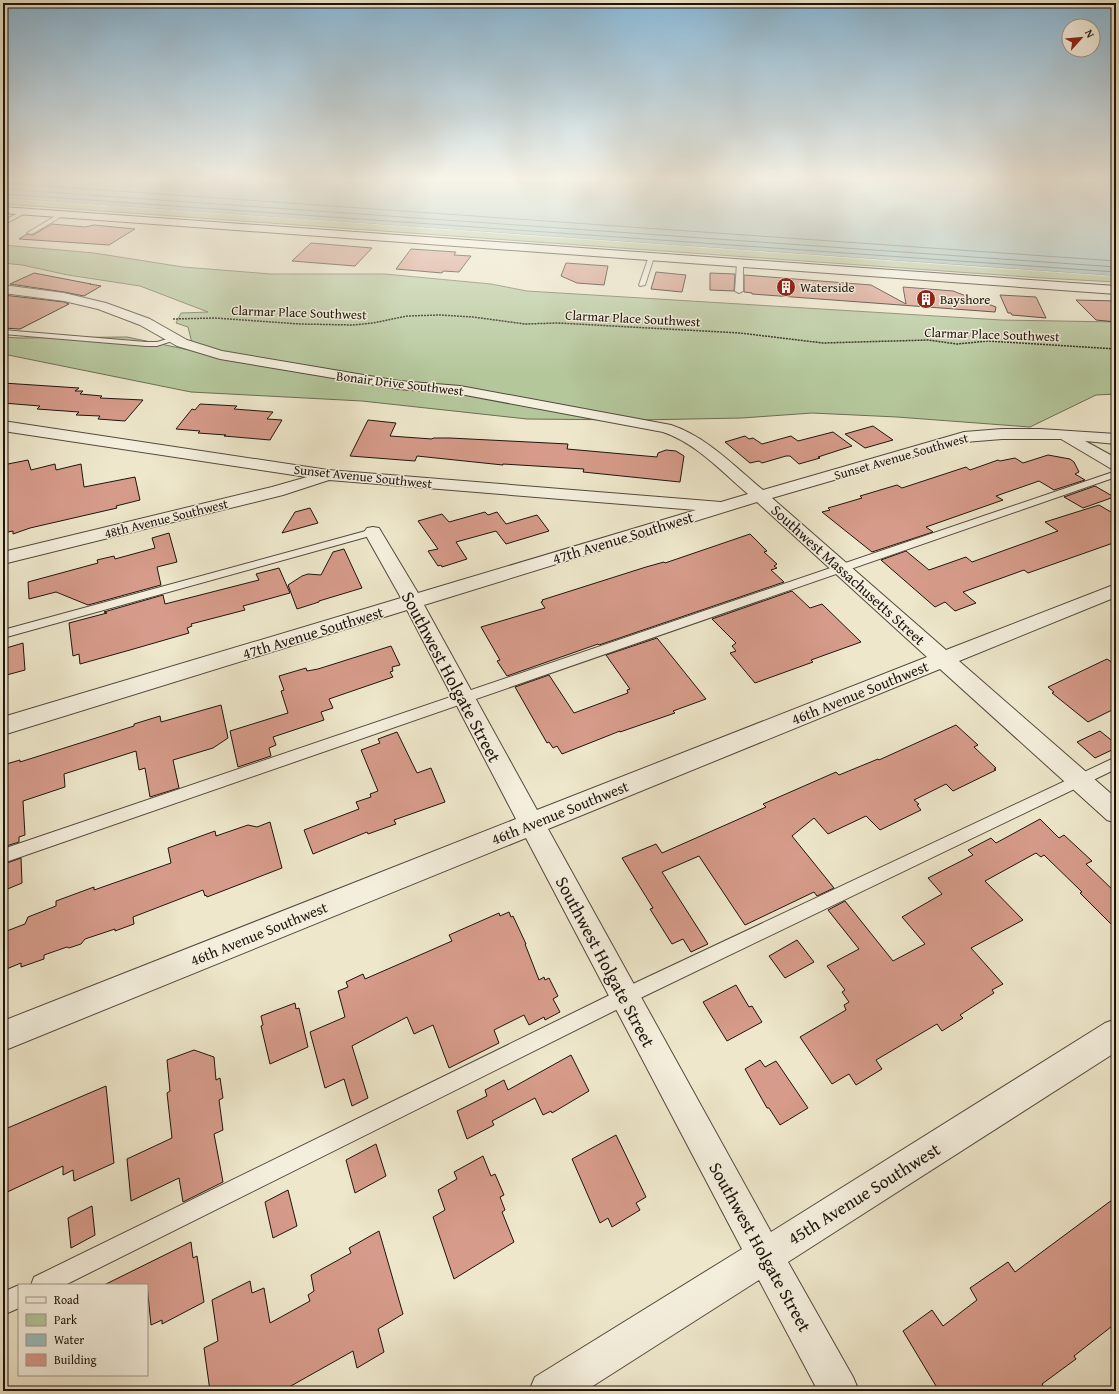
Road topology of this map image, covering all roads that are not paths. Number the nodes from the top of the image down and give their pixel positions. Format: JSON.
{"nodes":[{"id":1,"x":446,"y":242,"type":"edge"},
{"id":2,"x":651,"y":257,"type":"junction"},
{"id":3,"x":740,"y":264,"type":"junction"},
{"id":4,"x":642,"y":285,"type":"dead end"},
{"id":5,"x":3,"y":289,"type":"edge"},
{"id":6,"x":739,"y":290,"type":"dead end"},
{"id":7,"x":1116,"y":290,"type":"edge"},
{"id":8,"x":3,"y":332,"type":"edge"},
{"id":9,"x":174,"y":339,"type":"junction"},
{"id":10,"x":3,"y":426,"type":"edge"},
{"id":11,"x":1065,"y":435,"type":"junction"},
{"id":12,"x":1116,"y":439,"type":"edge"},
{"id":13,"x":1116,"y":466,"type":"edge"},
{"id":14,"x":1116,"y":474,"type":"edge"},
{"id":15,"x":328,"y":475,"type":"junction"},
{"id":16,"x":760,"y":496,"type":"junction"},
{"id":17,"x":726,"y":507,"type":"junction"},
{"id":18,"x":373,"y":532,"type":"joint"},
{"id":19,"x":3,"y":558,"type":"edge"},
{"id":20,"x":841,"y":568,"type":"junction"},
{"id":21,"x":1116,"y":590,"type":"edge"},
{"id":22,"x":413,"y":602,"type":"junction"},
{"id":23,"x":3,"y":634,"type":"edge"},
{"id":24,"x":944,"y":659,"type":"junction"},
{"id":25,"x":463,"y":698,"type":"junction"},
{"id":26,"x":3,"y":726,"type":"edge"},
{"id":27,"x":1116,"y":763,"type":"edge"},
{"id":28,"x":1081,"y":781,"type":"junction"},
{"id":29,"x":1116,"y":813,"type":"edge"},
{"id":30,"x":531,"y":825,"type":"junction"},
{"id":31,"x":3,"y":856,"type":"edge"},
{"id":32,"x":624,"y":997,"type":"junction"},
{"id":33,"x":1116,"y":1034,"type":"edge"},
{"id":34,"x":3,"y":1036,"type":"edge"},
{"id":35,"x":765,"y":1256,"type":"junction"},
{"id":36,"x":44,"y":1284,"type":"edge"},
{"id":37,"x":18,"y":1296,"type":"edge"},
{"id":38,"x":3,"y":1304,"type":"edge"},
{"id":39,"x":549,"y":1391,"type":"edge"},
{"id":40,"x":839,"y":1391,"type":"edge"}],
"edges":[{"from":1,"to":2,"type":"street"},
{"from":2,"to":3,"type":"street"},
{"from":2,"to":4,"type":"lane"},
{"from":3,"to":6,"type":"lane"},
{"from":3,"to":7,"type":"street"},
{"from":5,"to":9,"type":"street","name":"Bonair Drive Southwest"},
{"from":8,"to":9,"type":"lane"},
{"from":9,"to":16,"type":"street","name":"Bonair Drive Southwest"},
{"from":10,"to":15,"type":"street","name":"Sunset Avenue Southwest"},
{"from":11,"to":12,"type":"street","name":"Sunset Avenue Southwest"},
{"from":11,"to":13,"type":"street"},
{"from":11,"to":16,"type":"street","name":"Sunset Avenue Southwest"},
{"from":14,"to":20,"type":"lane"},
{"from":15,"to":17,"type":"street","name":"Sunset Avenue Southwest"},
{"from":15,"to":19,"type":"street","name":"48th Avenue Southwest"},
{"from":16,"to":17,"type":"street","name":"47th Avenue Southwest"},
{"from":16,"to":20,"type":"street","name":"Southwest Massachusetts Street"},
{"from":17,"to":22,"type":"street","name":"47th Avenue Southwest"},
{"from":18,"to":22,"type":"street","name":"Southwest Holgate Street"},
{"from":18,"to":23,"type":"lane"},
{"from":20,"to":24,"type":"street","name":"Southwest Massachusetts Street"},
{"from":20,"to":25,"type":"lane"},
{"from":21,"to":24,"type":"street","name":"46th Avenue Southwest"},
{"from":22,"to":25,"type":"street","name":"Southwest Holgate Street"},
{"from":22,"to":26,"type":"street","name":"47th Avenue Southwest"},
{"from":24,"to":28,"type":"street","name":"Southwest Massachusetts Street"},
{"from":24,"to":30,"type":"street","name":"46th Avenue Southwest"},
{"from":25,"to":30,"type":"street","name":"Southwest Holgate Street"},
{"from":25,"to":31,"type":"lane"},
{"from":27,"to":28,"type":"lane"},
{"from":28,"to":29,"type":"street","name":"Southwest Massachusetts Street"},
{"from":28,"to":32,"type":"lane"},
{"from":30,"to":32,"type":"street","name":"Southwest Holgate Street"},
{"from":30,"to":34,"type":"street","name":"46th Avenue Southwest"},
{"from":32,"to":35,"type":"street","name":"Southwest Holgate Street"},
{"from":32,"to":36,"type":"lane"},
{"from":33,"to":35,"type":"street","name":"45th Avenue Southwest"},
{"from":35,"to":39,"type":"street","name":"45th Avenue Southwest"},
{"from":35,"to":40,"type":"street","name":"Southwest Holgate Street"},
{"from":37,"to":38,"type":"lane"}]}
